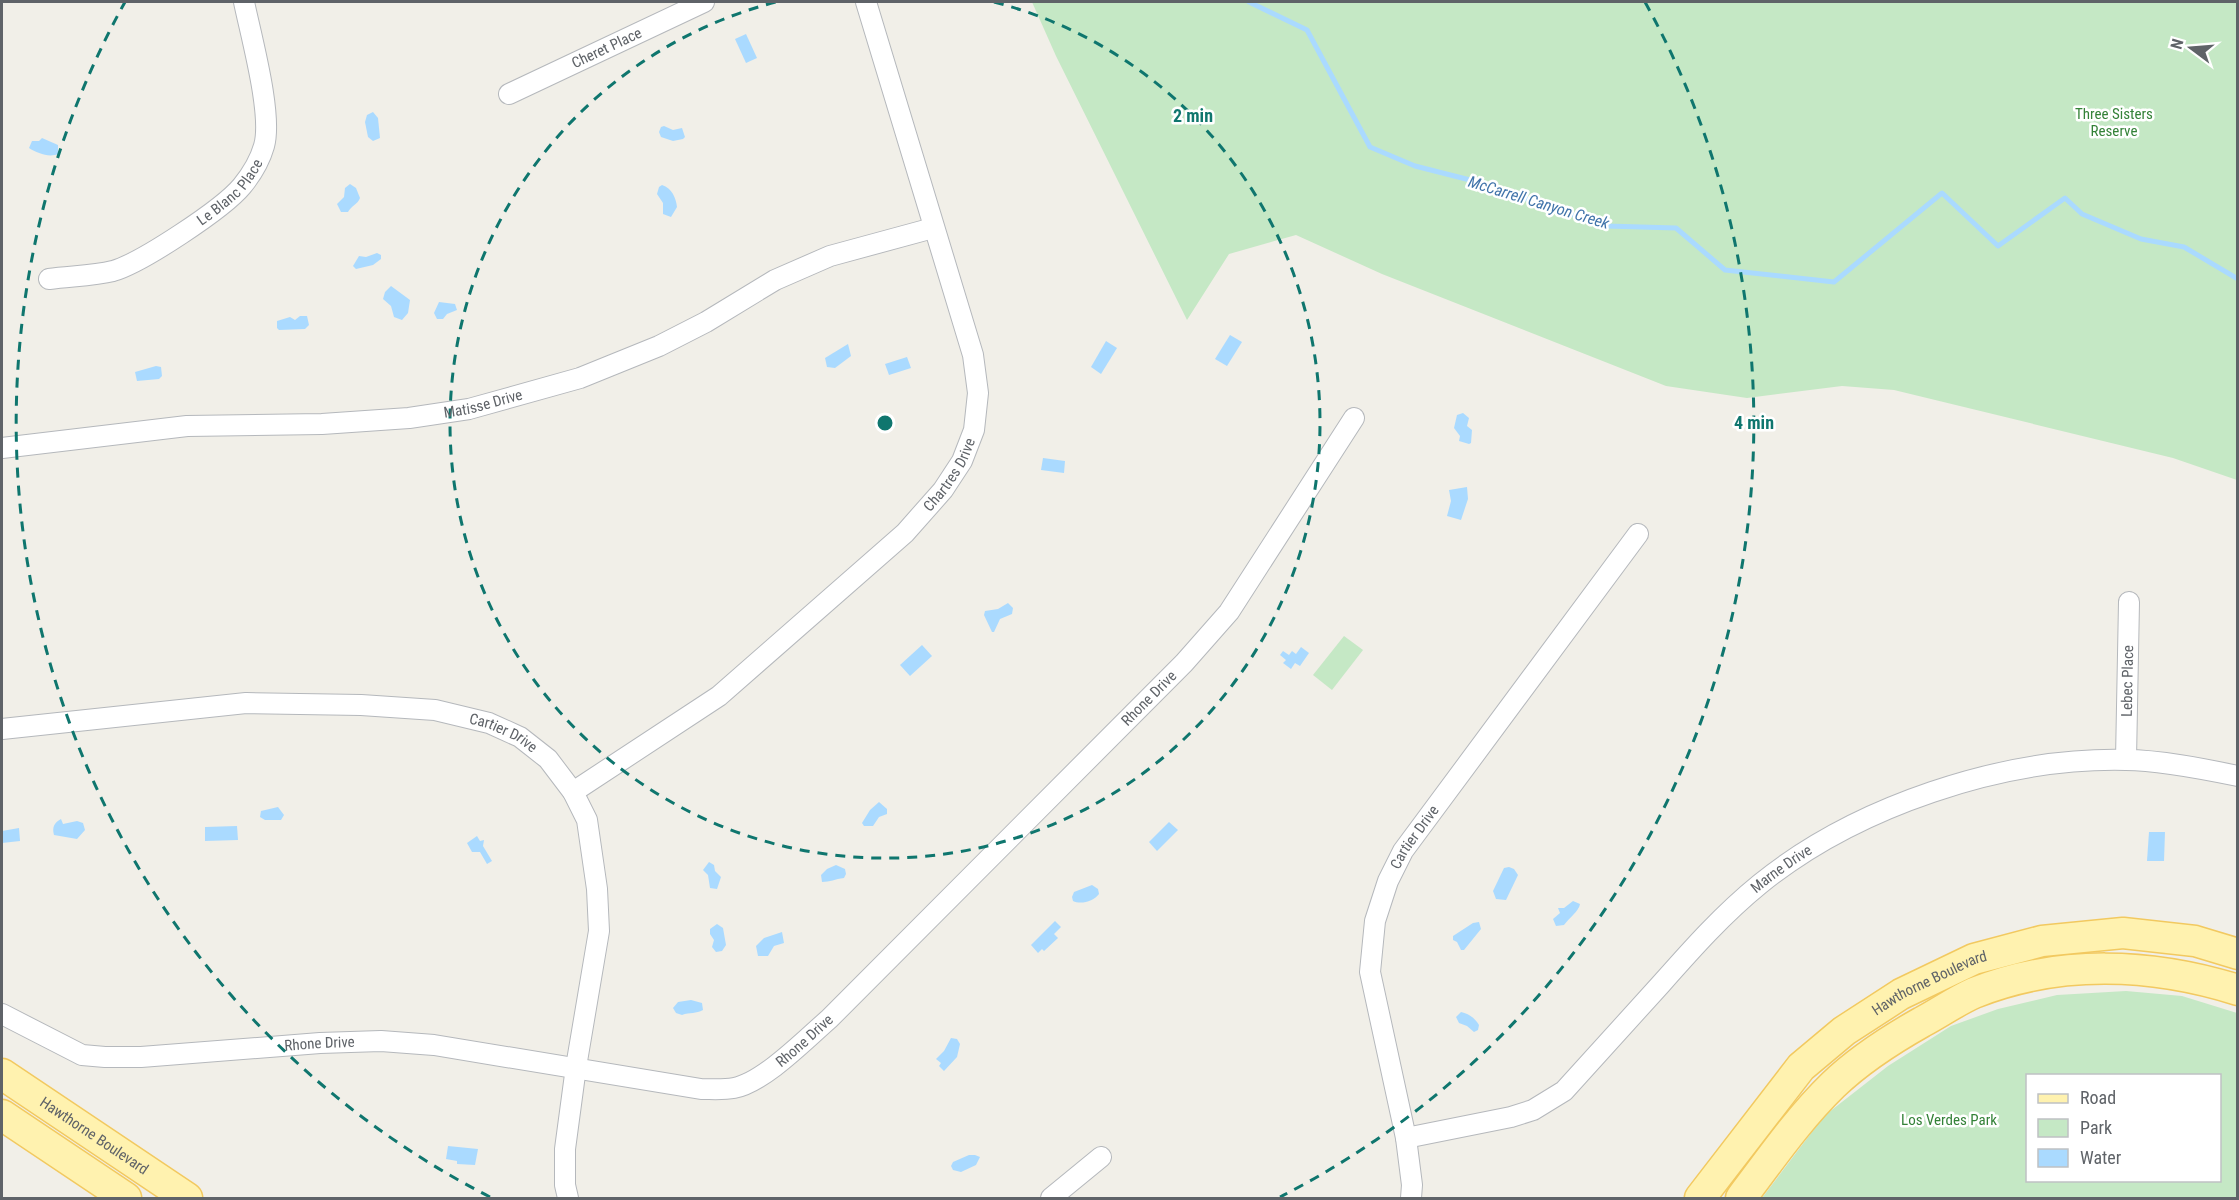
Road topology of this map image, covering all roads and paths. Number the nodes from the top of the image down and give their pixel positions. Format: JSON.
{"nodes":[{"id":1,"x":244,"y":2,"type":"edge"},
{"id":2,"x":704,"y":2,"type":"edge"},
{"id":3,"x":866,"y":2,"type":"edge"},
{"id":4,"x":509,"y":94,"type":"dead end"},
{"id":5,"x":933,"y":228,"type":"junction"},
{"id":6,"x":49,"y":279,"type":"dead end"},
{"id":7,"x":1354,"y":418,"type":"dead end"},
{"id":8,"x":2,"y":448,"type":"edge"},
{"id":9,"x":1638,"y":534,"type":"dead end"},
{"id":10,"x":2129,"y":602,"type":"dead end"},
{"id":11,"x":2,"y":729,"type":"edge"},
{"id":12,"x":2126,"y":759,"type":"junction"},
{"id":13,"x":2238,"y":776,"type":"edge"},
{"id":14,"x":573,"y":792,"type":"junction"},
{"id":15,"x":2002,"y":951,"type":"junction"},
{"id":16,"x":2238,"y":954,"type":"edge"},
{"id":17,"x":2238,"y":990,"type":"edge"},
{"id":18,"x":2,"y":1014,"type":"edge"},
{"id":19,"x":1907,"y":1030,"type":"junction"},
{"id":20,"x":576,"y":1067,"type":"junction"},
{"id":21,"x":2,"y":1074,"type":"edge"},
{"id":22,"x":2,"y":1115,"type":"edge"},
{"id":23,"x":1406,"y":1138,"type":"junction"},
{"id":24,"x":1101,"y":1156,"type":"dead end"},
{"id":25,"x":126,"y":1198,"type":"edge"},
{"id":26,"x":187,"y":1198,"type":"edge"},
{"id":27,"x":568,"y":1198,"type":"edge"},
{"id":28,"x":1051,"y":1198,"type":"edge"},
{"id":29,"x":1411,"y":1198,"type":"edge"},
{"id":30,"x":1700,"y":1198,"type":"edge"},
{"id":31,"x":1741,"y":1198,"type":"edge"}],
"edges":[{"from":1,"to":6,"type":"street","name":"Le Blanc Place"},
{"from":2,"to":4,"type":"street","name":"Cheret Place"},
{"from":3,"to":5,"type":"street","name":"Chartres Drive"},
{"from":5,"to":8,"type":"street","name":"Matisse Drive"},
{"from":5,"to":14,"type":"street","name":"Chartres Drive"},
{"from":7,"to":20,"type":"street","name":"Rhone Drive"},
{"from":9,"to":23,"type":"street","name":"Cartier Drive"},
{"from":10,"to":12,"type":"street","name":"Lebec Place"},
{"from":11,"to":14,"type":"street","name":"Cartier Drive"},
{"from":12,"to":13,"type":"street","name":"Marne Drive"},
{"from":12,"to":23,"type":"street","name":"Marne Drive"},
{"from":14,"to":20,"type":"street","name":"Cartier Drive"},
{"from":15,"to":16,"type":"main road","name":"Hawthorne Boulevard"},
{"from":15,"to":19,"type":"main road"},
{"from":15,"to":30,"type":"main road","name":"Hawthorne Boulevard"},
{"from":17,"to":19,"type":"main road","name":"Hawthorne Boulevard"},
{"from":18,"to":20,"type":"street","name":"Rhone Drive"},
{"from":19,"to":31,"type":"main road","name":"Hawthorne Boulevard"},
{"from":20,"to":27,"type":"street","name":"Cartier Drive"},
{"from":21,"to":26,"type":"main road","name":"Hawthorne Boulevard"},
{"from":22,"to":25,"type":"main road"},
{"from":23,"to":29,"type":"street","name":"Cartier Drive"},
{"from":24,"to":28,"type":"street"}]}
